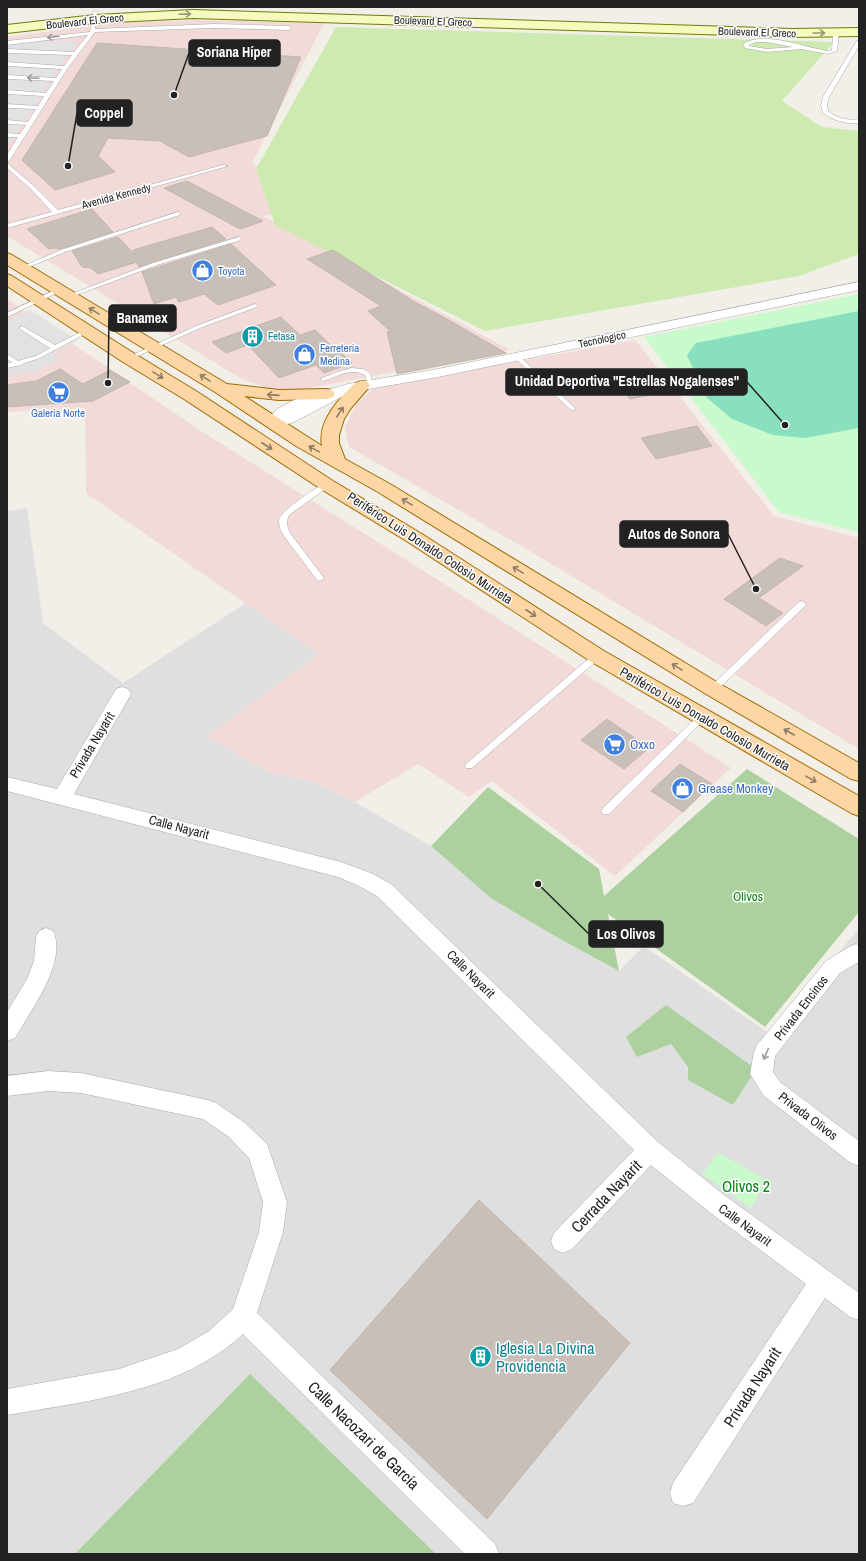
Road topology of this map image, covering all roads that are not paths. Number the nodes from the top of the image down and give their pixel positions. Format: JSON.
{"nodes":[{"id":1,"x":164,"y":7,"type":"edge"},
{"id":2,"x":249,"y":7,"type":"edge"},
{"id":3,"x":476,"y":19,"type":"junction"},
{"id":4,"x":215,"y":20,"type":"junction"},
{"id":5,"x":7,"y":21,"type":"edge"},
{"id":6,"x":859,"y":23,"type":"edge"},
{"id":7,"x":94,"y":24,"type":"junction"},
{"id":8,"x":289,"y":28,"type":"dead end"},
{"id":9,"x":7,"y":29,"type":"edge"},
{"id":10,"x":859,"y":32,"type":"edge"},
{"id":11,"x":836,"y":33,"type":"junction"},
{"id":12,"x":859,"y":42,"type":"edge"},
{"id":13,"x":7,"y":43,"type":"edge"},
{"id":14,"x":803,"y":47,"type":"junction"},
{"id":15,"x":7,"y":51,"type":"edge"},
{"id":16,"x":75,"y":54,"type":"junction"},
{"id":17,"x":859,"y":54,"type":"edge"},
{"id":18,"x":851,"y":55,"type":"junction"},
{"id":19,"x":7,"y":64,"type":"edge"},
{"id":20,"x":65,"y":68,"type":"junction"},
{"id":21,"x":7,"y":77,"type":"edge"},
{"id":22,"x":58,"y":80,"type":"junction"},
{"id":23,"x":7,"y":92,"type":"edge"},
{"id":24,"x":49,"y":95,"type":"junction"},
{"id":25,"x":7,"y":106,"type":"edge"},
{"id":26,"x":40,"y":108,"type":"junction"},
{"id":27,"x":7,"y":122,"type":"edge"},
{"id":28,"x":858,"y":122,"type":"edge"},
{"id":29,"x":30,"y":124,"type":"junction"},
{"id":30,"x":7,"y":135,"type":"edge"},
{"id":31,"x":22,"y":136,"type":"junction"},
{"id":32,"x":9,"y":151,"type":"edge"},
{"id":33,"x":7,"y":160,"type":"edge"},
{"id":34,"x":7,"y":165,"type":"edge"},
{"id":35,"x":225,"y":166,"type":"dead end"},
{"id":36,"x":56,"y":212,"type":"junction"},
{"id":37,"x":178,"y":214,"type":"dead end"},
{"id":38,"x":7,"y":226,"type":"edge"},
{"id":39,"x":239,"y":239,"type":"dead end"},
{"id":40,"x":7,"y":258,"type":"edge"},
{"id":41,"x":22,"y":268,"type":"junction"},
{"id":42,"x":7,"y":279,"type":"edge"},
{"id":43,"x":859,"y":286,"type":"edge"},
{"id":44,"x":64,"y":293,"type":"junction"},
{"id":45,"x":39,"y":300,"type":"junction"},
{"id":46,"x":255,"y":306,"type":"dead end"},
{"id":47,"x":7,"y":315,"type":"edge"},
{"id":48,"x":22,"y":328,"type":"dead end"},
{"id":49,"x":87,"y":331,"type":"junction"},
{"id":50,"x":153,"y":347,"type":"junction"},
{"id":51,"x":54,"y":348,"type":"junction"},
{"id":52,"x":7,"y":356,"type":"edge"},
{"id":53,"x":516,"y":356,"type":"junction"},
{"id":54,"x":129,"y":358,"type":"junction"},
{"id":55,"x":19,"y":364,"type":"junction"},
{"id":56,"x":7,"y":366,"type":"edge"},
{"id":57,"x":366,"y":385,"type":"junction"},
{"id":58,"x":324,"y":387,"type":"junction"},
{"id":59,"x":221,"y":388,"type":"junction"},
{"id":60,"x":345,"y":390,"type":"junction"},
{"id":61,"x":190,"y":395,"type":"junction"},
{"id":62,"x":573,"y":409,"type":"dead end"},
{"id":63,"x":273,"y":422,"type":"junction"},
{"id":64,"x":337,"y":462,"type":"junction"},
{"id":65,"x":308,"y":472,"type":"junction"},
{"id":66,"x":328,"y":485,"type":"junction"},
{"id":67,"x":320,"y":578,"type":"dead end"},
{"id":68,"x":802,"y":604,"type":"dead end"},
{"id":69,"x":597,"y":656,"type":"junction"},
{"id":70,"x":713,"y":689,"type":"junction"},
{"id":71,"x":122,"y":694,"type":"dead end"},
{"id":72,"x":701,"y":718,"type":"junction"},
{"id":73,"x":469,"y":766,"type":"dead end"},
{"id":74,"x":857,"y":769,"type":"edge"},
{"id":75,"x":7,"y":784,"type":"edge"},
{"id":76,"x":62,"y":797,"type":"junction"},
{"id":77,"x":859,"y":807,"type":"edge"},
{"id":78,"x":606,"y":811,"type":"dead end"},
{"id":79,"x":46,"y":937,"type":"dead end"},
{"id":80,"x":858,"y":954,"type":"edge"},
{"id":81,"x":7,"y":1031,"type":"edge"},
{"id":82,"x":761,"y":1074,"type":"joint"},
{"id":83,"x":7,"y":1086,"type":"edge"},
{"id":84,"x":650,"y":1150,"type":"junction"},
{"id":85,"x":859,"y":1155,"type":"edge"},
{"id":86,"x":563,"y":1241,"type":"dead end"},
{"id":87,"x":822,"y":1281,"type":"junction"},
{"id":88,"x":859,"y":1308,"type":"edge"},
{"id":89,"x":243,"y":1317,"type":"junction"},
{"id":90,"x":7,"y":1402,"type":"edge"},
{"id":91,"x":682,"y":1493,"type":"dead end"},
{"id":92,"x":485,"y":1554,"type":"edge"}],
"edges":[{"from":1,"to":7,"type":"main road","name":"Boulevard El Greco"},
{"from":2,"to":3,"type":"main road","name":"Boulevard El Greco"},
{"from":3,"to":4,"type":"main road","name":"Boulevard El Greco"},
{"from":3,"to":6,"type":"main road","name":"Boulevard El Greco"},
{"from":3,"to":11,"type":"main road","name":"Boulevard El Greco","one_way":true},
{"from":4,"to":7,"type":"main road","name":"Boulevard El Greco"},
{"from":4,"to":8,"type":"lane"},
{"from":5,"to":7,"type":"main road","name":"Boulevard El Greco"},
{"from":7,"to":9,"type":"main road","name":"Boulevard El Greco"},
{"from":7,"to":13,"type":"lane","one_way":true},
{"from":7,"to":16,"type":"lane"},
{"from":10,"to":11,"type":"main road","name":"Boulevard El Greco"},
{"from":11,"to":14,"type":"lane"},
{"from":12,"to":18,"type":"lane"},
{"from":14,"to":14,"type":"lane"},
{"from":15,"to":16,"type":"lane"},
{"from":16,"to":20,"type":"lane"},
{"from":17,"to":18,"type":"lane"},
{"from":18,"to":28,"type":"lane"},
{"from":19,"to":20,"type":"lane"},
{"from":20,"to":22,"type":"lane"},
{"from":22,"to":21,"type":"lane","one_way":true},
{"from":22,"to":24,"type":"lane"},
{"from":23,"to":24,"type":"lane"},
{"from":24,"to":26,"type":"lane"},
{"from":25,"to":26,"type":"lane"},
{"from":26,"to":29,"type":"lane"},
{"from":27,"to":29,"type":"lane"},
{"from":29,"to":31,"type":"lane"},
{"from":30,"to":31,"type":"lane"},
{"from":31,"to":32,"type":"lane"},
{"from":32,"to":33,"type":"lane"},
{"from":34,"to":36,"type":"lane"},
{"from":35,"to":36,"type":"lane","name":"Avenida Kennedy"},
{"from":36,"to":38,"type":"lane","name":"Avenida Kennedy"},
{"from":37,"to":41,"type":"lane"},
{"from":39,"to":44,"type":"lane"},
{"from":40,"to":41,"type":"main road","name":"Periférico Luis Donaldo Colosio Murrieta"},
{"from":41,"to":44,"type":"main road","name":"Periférico Luis Donaldo Colosio Murrieta"},
{"from":42,"to":45,"type":"main road","name":"Periférico Luis Donaldo Colosio Murrieta"},
{"from":43,"to":53,"type":"street","name":"Tecnologico"},
{"from":44,"to":45,"type":"lane"},
{"from":50,"to":44,"type":"main road","name":"Periférico Luis Donaldo Colosio Murrieta","one_way":true},
{"from":45,"to":47,"type":"lane"},
{"from":45,"to":49,"type":"main road","name":"Periférico Luis Donaldo Colosio Murrieta"},
{"from":46,"to":50,"type":"lane"},
{"from":48,"to":51,"type":"lane"},
{"from":49,"to":51,"type":"lane"},
{"from":49,"to":54,"type":"main road","name":"Periférico Luis Donaldo Colosio Murrieta"},
{"from":50,"to":54,"type":"lane"},
{"from":59,"to":50,"type":"main road","name":"Periférico Luis Donaldo Colosio Murrieta","one_way":true},
{"from":51,"to":55,"type":"lane"},
{"from":52,"to":55,"type":"lane"},
{"from":53,"to":57,"type":"street","name":"Tecnologico"},
{"from":53,"to":62,"type":"lane"},
{"from":54,"to":61,"type":"main road","name":"Periférico Luis Donaldo Colosio Murrieta","one_way":true},
{"from":55,"to":56,"type":"lane"},
{"from":57,"to":58,"type":"lane"},
{"from":57,"to":60,"type":"street","name":"Tecnologico"},
{"from":64,"to":57,"type":"main road","one_way":true},
{"from":58,"to":59,"type":"main road","one_way":true},
{"from":58,"to":60,"type":"street","name":"Tecnologico"},
{"from":58,"to":63,"type":"street","name":"Tecnologico"},
{"from":59,"to":63,"type":"main road","name":"Periférico Luis Donaldo Colosio Murrieta"},
{"from":60,"to":63,"type":"street","name":"Tecnologico"},
{"from":61,"to":63,"type":"main road"},
{"from":61,"to":65,"type":"main road","name":"Periférico Luis Donaldo Colosio Murrieta","one_way":true},
{"from":64,"to":63,"type":"main road","name":"Periférico Luis Donaldo Colosio Murrieta","one_way":true},
{"from":63,"to":65,"type":"main road"},
{"from":70,"to":64,"type":"main road","name":"Periférico Luis Donaldo Colosio Murrieta","one_way":true},
{"from":65,"to":66,"type":"main road","name":"Periférico Luis Donaldo Colosio Murrieta"},
{"from":66,"to":67,"type":"lane"},
{"from":66,"to":69,"type":"main road","name":"Periférico Luis Donaldo Colosio Murrieta","one_way":true},
{"from":68,"to":70,"type":"lane"},
{"from":69,"to":72,"type":"main road","name":"Periférico Luis Donaldo Colosio Murrieta"},
{"from":69,"to":73,"type":"lane"},
{"from":74,"to":70,"type":"main road","name":"Periférico Luis Donaldo Colosio Murrieta","one_way":true},
{"from":71,"to":76,"type":"street","name":"Privada Nayarit"},
{"from":72,"to":77,"type":"main road","name":"Periférico Luis Donaldo Colosio Murrieta","one_way":true},
{"from":72,"to":78,"type":"lane"},
{"from":75,"to":76,"type":"street","name":"Calle Nayarit"},
{"from":76,"to":84,"type":"street","name":"Calle Nayarit"},
{"from":79,"to":81,"type":"street"},
{"from":80,"to":82,"type":"street","name":"Privada Encinos","one_way":true},
{"from":82,"to":85,"type":"street","name":"Privada Olivos"},
{"from":83,"to":89,"type":"street"},
{"from":84,"to":86,"type":"street","name":"Cerrada Nayarit"},
{"from":84,"to":87,"type":"street","name":"Calle Nayarit"},
{"from":87,"to":88,"type":"street","name":"Calle Nayarit"},
{"from":87,"to":91,"type":"street","name":"Privada Nayarit"},
{"from":89,"to":90,"type":"street"},
{"from":89,"to":92,"type":"street","name":"Calle Nacozari de García"}]}
